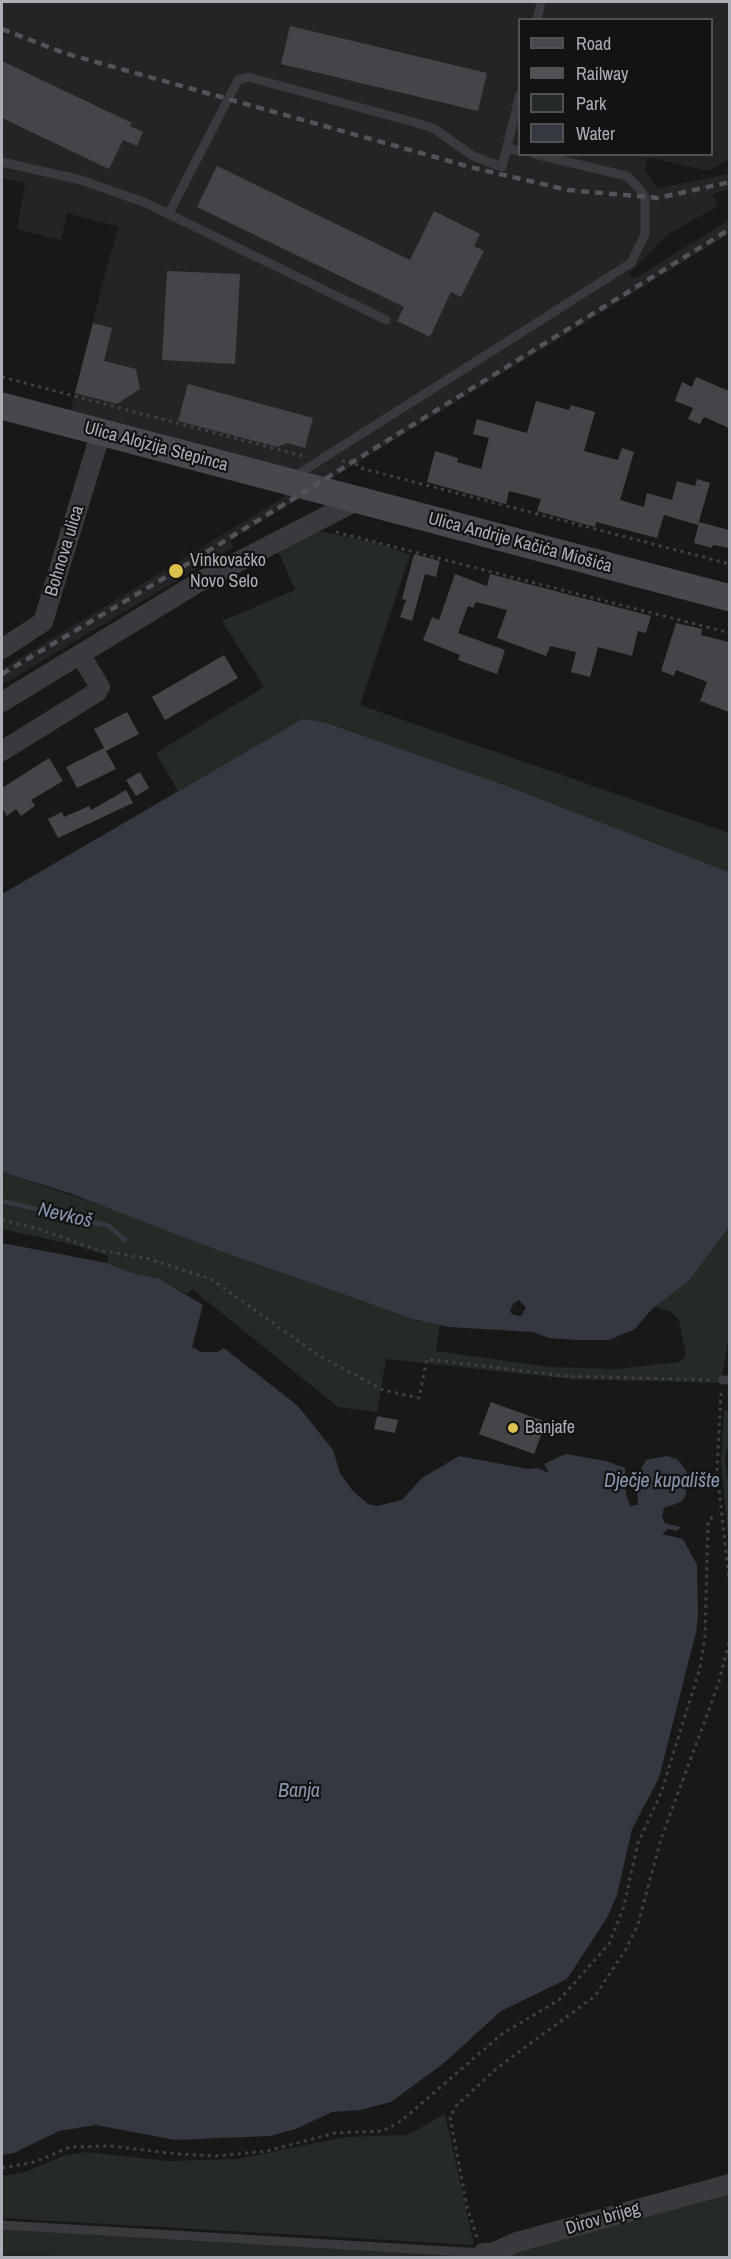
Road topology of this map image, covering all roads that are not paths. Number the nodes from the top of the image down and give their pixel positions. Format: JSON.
{"nodes":[{"id":1,"x":541,"y":2,"type":"edge"},
{"id":2,"x":537,"y":18,"type":"edge"},
{"id":3,"x":518,"y":98,"type":"edge"},
{"id":4,"x":507,"y":148,"type":"junction"},
{"id":5,"x":518,"y":151,"type":"edge"},
{"id":6,"x":542,"y":156,"type":"edge"},
{"id":7,"x":2,"y":162,"type":"edge"},
{"id":8,"x":169,"y":213,"type":"junction"},
{"id":9,"x":386,"y":320,"type":"dead end"},
{"id":10,"x":2,"y":406,"type":"edge"},
{"id":11,"x":101,"y":432,"type":"junction"},
{"id":12,"x":299,"y":484,"type":"junction"},
{"id":13,"x":358,"y":500,"type":"junction"},
{"id":14,"x":729,"y":598,"type":"edge"},
{"id":15,"x":2,"y":649,"type":"edge"},
{"id":16,"x":80,"y":654,"type":"junction"},
{"id":17,"x":2,"y":702,"type":"edge"},
{"id":18,"x":2,"y":751,"type":"edge"},
{"id":19,"x":729,"y":2184,"type":"edge"},
{"id":20,"x":2,"y":2225,"type":"edge"},
{"id":21,"x":484,"y":2255,"type":"edge"}],
"edges":[{"from":1,"to":2,"type":"lane"},
{"from":3,"to":4,"type":"lane"},
{"from":4,"to":5,"type":"lane"},
{"from":4,"to":8,"type":"lane"},
{"from":6,"to":12,"type":"lane"},
{"from":7,"to":8,"type":"lane"},
{"from":8,"to":9,"type":"lane"},
{"from":10,"to":11,"type":"main road","name":"Ulica Alojzija Stepinca"},
{"from":11,"to":12,"type":"main road","name":"Ulica Alojzija Stepinca"},
{"from":11,"to":15,"type":"street","name":"Bohnova ulica"},
{"from":12,"to":13,"type":"main road","name":"Ulica Andrije Kačića Miošića"},
{"from":13,"to":14,"type":"main road","name":"Ulica Andrije Kačića Miošića"},
{"from":13,"to":16,"type":"street"},
{"from":16,"to":17,"type":"street"},
{"from":16,"to":18,"type":"street"},
{"from":19,"to":21,"type":"street","name":"Dirov brijeg"},
{"from":20,"to":21,"type":"lane"}]}
